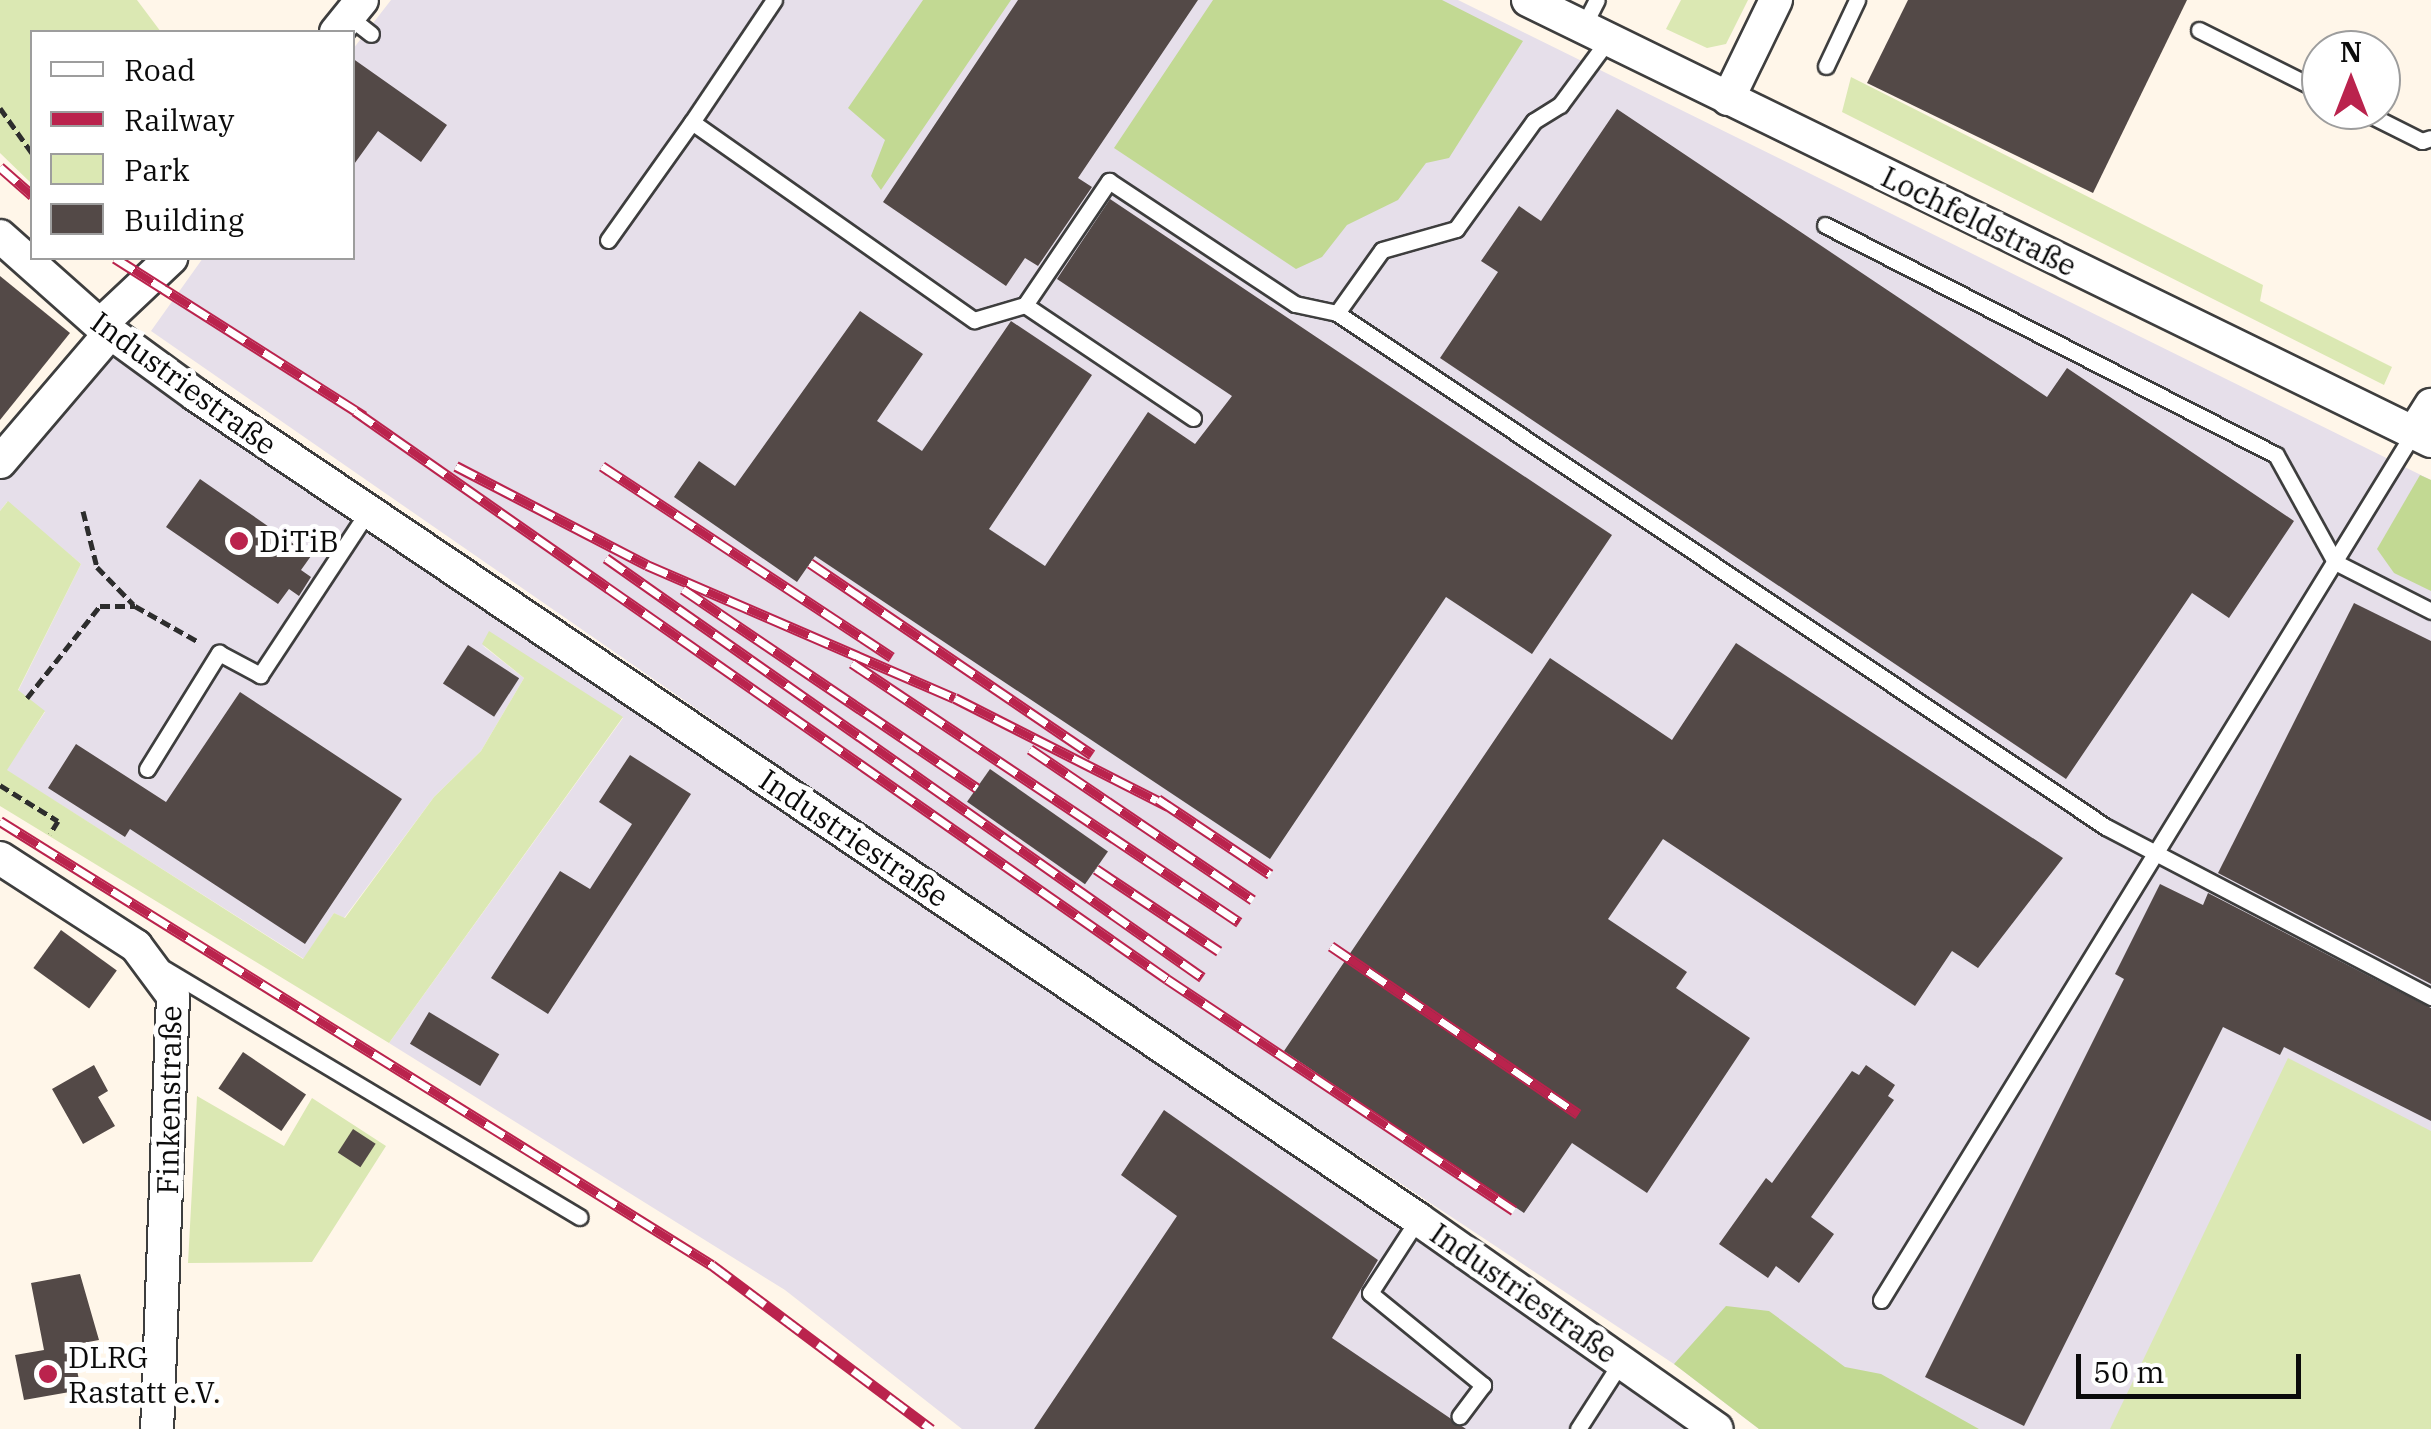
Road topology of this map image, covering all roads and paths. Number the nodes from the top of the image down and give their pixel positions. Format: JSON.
{"nodes":[{"id":1,"x":774,"y":0,"type":"edge"},
{"id":2,"x":1528,"y":0,"type":"edge"},
{"id":3,"x":1776,"y":0,"type":"edge"},
{"id":4,"x":1857,"y":0,"type":"edge"},
{"id":5,"x":1596,"y":22,"type":"edge"},
{"id":6,"x":2199,"y":30,"type":"dead end"},
{"id":7,"x":1826,"y":66,"type":"dead end"},
{"id":8,"x":2301,"y":81,"type":"edge"},
{"id":9,"x":1728,"y":99,"type":"junction"},
{"id":10,"x":0,"y":108,"type":"edge"},
{"id":11,"x":692,"y":122,"type":"junction"},
{"id":12,"x":2401,"y":130,"type":"edge"},
{"id":13,"x":2431,"y":138,"type":"edge"},
{"id":14,"x":30,"y":150,"type":"edge"},
{"id":15,"x":1825,"y":224,"type":"dead end"},
{"id":16,"x":0,"y":236,"type":"edge"},
{"id":17,"x":608,"y":240,"type":"dead end"},
{"id":18,"x":159,"y":260,"type":"edge"},
{"id":19,"x":1025,"y":305,"type":"junction"},
{"id":20,"x":1337,"y":313,"type":"junction"},
{"id":21,"x":105,"y":329,"type":"junction"},
{"id":22,"x":1194,"y":418,"type":"dead end"},
{"id":23,"x":2425,"y":426,"type":"edge"},
{"id":24,"x":0,"y":462,"type":"edge"},
{"id":25,"x":83,"y":511,"type":"dead end"},
{"id":26,"x":368,"y":511,"type":"junction"},
{"id":27,"x":2334,"y":562,"type":"junction"},
{"id":28,"x":136,"y":606,"type":"junction"},
{"id":29,"x":2431,"y":611,"type":"edge"},
{"id":30,"x":220,"y":654,"type":"junction"},
{"id":31,"x":27,"y":698,"type":"dead end"},
{"id":32,"x":146,"y":769,"type":"dead end"},
{"id":33,"x":0,"y":785,"type":"edge"},
{"id":34,"x":50,"y":834,"type":"dead end"},
{"id":35,"x":2154,"y":857,"type":"junction"},
{"id":36,"x":0,"y":858,"type":"edge"},
{"id":37,"x":153,"y":962,"type":"junction"},
{"id":38,"x":2431,"y":997,"type":"edge"},
{"id":39,"x":579,"y":1217,"type":"dead end"},
{"id":40,"x":1418,"y":1219,"type":"junction"},
{"id":41,"x":1880,"y":1300,"type":"dead end"},
{"id":42,"x":1621,"y":1362,"type":"junction"},
{"id":43,"x":1460,"y":1416,"type":"dead end"},
{"id":44,"x":157,"y":1429,"type":"edge"},
{"id":45,"x":1578,"y":1429,"type":"edge"},
{"id":46,"x":1716,"y":1429,"type":"edge"}],
"edges":[{"from":1,"to":11,"type":"lane"},
{"from":2,"to":5,"type":"street","name":"Lochfeldstraße"},
{"from":3,"to":9,"type":"street"},
{"from":4,"to":7,"type":"lane"},
{"from":5,"to":9,"type":"street","name":"Lochfeldstraße"},
{"from":5,"to":20,"type":"lane"},
{"from":6,"to":8,"type":"lane"},
{"from":9,"to":23,"type":"street","name":"Lochfeldstraße"},
{"from":10,"to":14,"type":"path"},
{"from":11,"to":17,"type":"lane"},
{"from":11,"to":19,"type":"lane"},
{"from":12,"to":13,"type":"lane"},
{"from":15,"to":27,"type":"lane"},
{"from":16,"to":21,"type":"street","name":"Industriestraße"},
{"from":18,"to":21,"type":"street"},
{"from":19,"to":20,"type":"lane"},
{"from":19,"to":22,"type":"lane"},
{"from":20,"to":35,"type":"lane"},
{"from":21,"to":24,"type":"street"},
{"from":21,"to":26,"type":"street","name":"Industriestraße"},
{"from":23,"to":27,"type":"lane"},
{"from":25,"to":28,"type":"path"},
{"from":26,"to":30,"type":"lane"},
{"from":26,"to":40,"type":"street","name":"Industriestraße"},
{"from":27,"to":29,"type":"lane"},
{"from":27,"to":35,"type":"lane"},
{"from":28,"to":30,"type":"path"},
{"from":28,"to":31,"type":"path"},
{"from":30,"to":32,"type":"lane"},
{"from":33,"to":34,"type":"path"},
{"from":35,"to":38,"type":"lane"},
{"from":35,"to":41,"type":"lane"},
{"from":36,"to":37,"type":"street","name":"Finkenstraße"},
{"from":37,"to":39,"type":"lane"},
{"from":37,"to":44,"type":"street","name":"Finkenstraße"},
{"from":40,"to":42,"type":"street","name":"Industriestraße"},
{"from":40,"to":43,"type":"lane"},
{"from":42,"to":45,"type":"lane"},
{"from":42,"to":46,"type":"street","name":"Industriestraße"}]}
